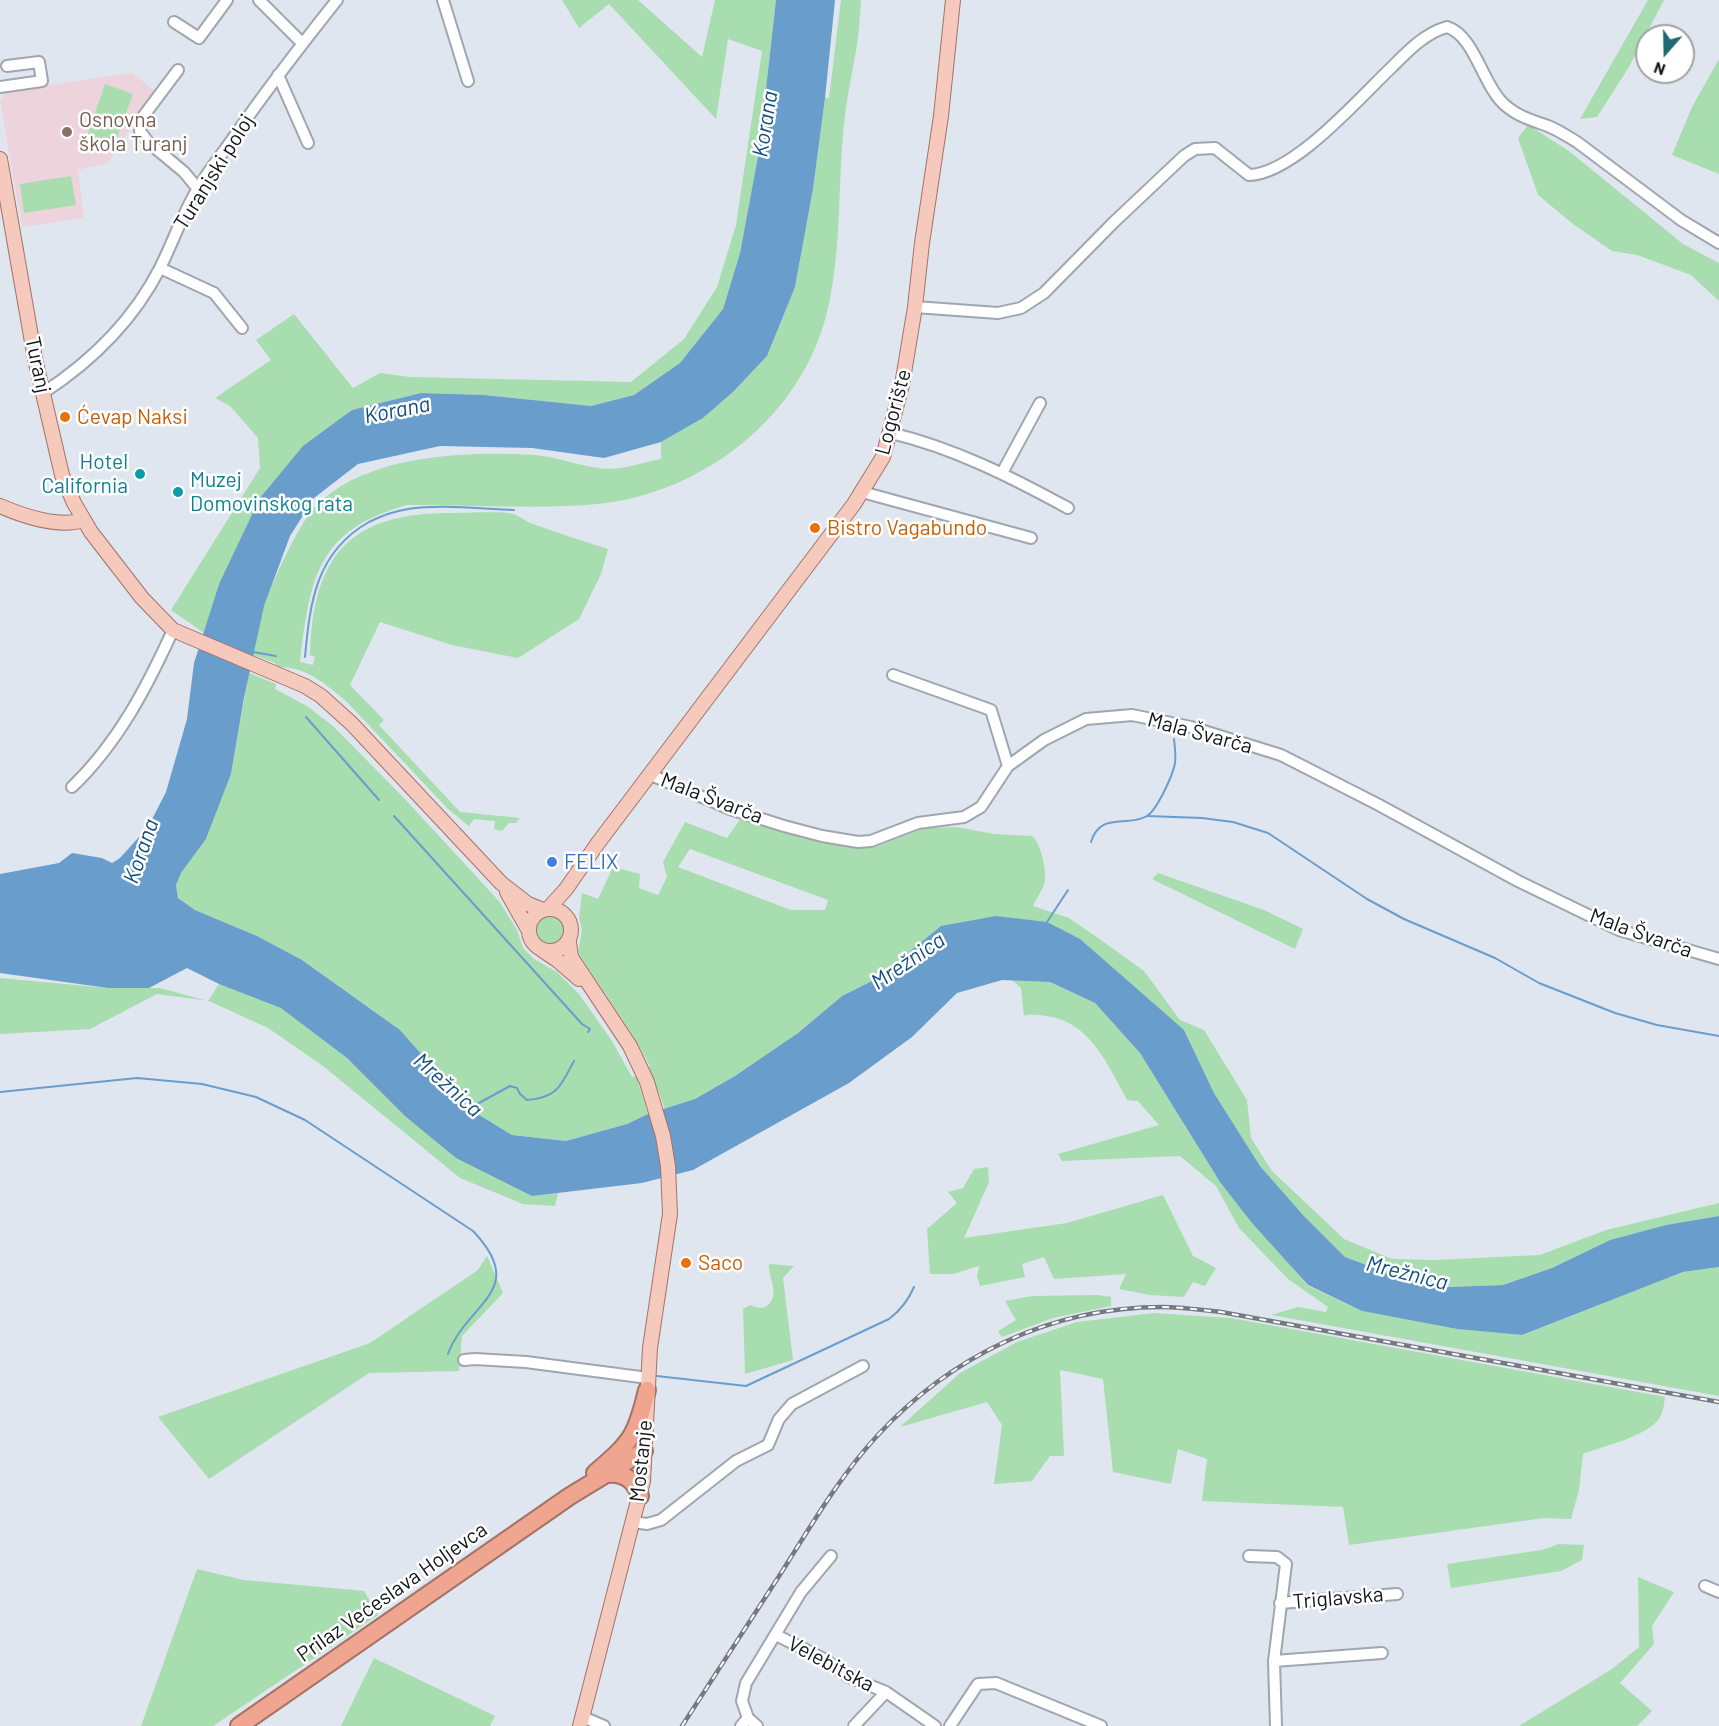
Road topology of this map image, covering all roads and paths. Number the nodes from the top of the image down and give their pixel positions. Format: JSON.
{"nodes":[{"id":1,"x":227,"y":0,"type":"edge"},
{"id":2,"x":259,"y":0,"type":"edge"},
{"id":3,"x":337,"y":0,"type":"edge"},
{"id":4,"x":443,"y":0,"type":"edge"},
{"id":5,"x":953,"y":0,"type":"edge"},
{"id":6,"x":174,"y":22,"type":"dead end"},
{"id":7,"x":302,"y":43,"type":"junction"},
{"id":8,"x":7,"y":66,"type":"dead end"},
{"id":9,"x":178,"y":70,"type":"dead end"},
{"id":10,"x":278,"y":75,"type":"junction"},
{"id":11,"x":468,"y":81,"type":"dead end"},
{"id":12,"x":0,"y":87,"type":"edge"},
{"id":13,"x":308,"y":143,"type":"dead end"},
{"id":14,"x":0,"y":159,"type":"edge"},
{"id":15,"x":2,"y":177,"type":"edge"},
{"id":16,"x":198,"y":189,"type":"junction"},
{"id":17,"x":1719,"y":243,"type":"edge"},
{"id":18,"x":160,"y":268,"type":"junction"},
{"id":19,"x":915,"y":306,"type":"junction"},
{"id":20,"x":242,"y":328,"type":"dead end"},
{"id":21,"x":43,"y":393,"type":"junction"},
{"id":22,"x":1040,"y":403,"type":"dead end"},
{"id":23,"x":891,"y":433,"type":"junction"},
{"id":24,"x":1002,"y":473,"type":"junction"},
{"id":25,"x":862,"y":492,"type":"junction"},
{"id":26,"x":0,"y":506,"type":"edge"},
{"id":27,"x":1068,"y":508,"type":"dead end"},
{"id":28,"x":84,"y":520,"type":"junction"},
{"id":29,"x":1031,"y":538,"type":"dead end"},
{"id":30,"x":178,"y":633,"type":"junction"},
{"id":31,"x":893,"y":675,"type":"dead end"},
{"id":32,"x":1008,"y":766,"type":"junction"},
{"id":33,"x":651,"y":775,"type":"junction"},
{"id":34,"x":72,"y":787,"type":"dead end"},
{"id":35,"x":579,"y":872,"type":"junction"},
{"id":36,"x":501,"y":883,"type":"junction"},
{"id":37,"x":546,"y":909,"type":"junction"},
{"id":38,"x":570,"y":922,"type":"junction"},
{"id":39,"x":529,"y":932,"type":"junction"},
{"id":40,"x":569,"y":942,"type":"junction"},
{"id":41,"x":542,"y":950,"type":"junction"},
{"id":42,"x":1719,"y":959,"type":"edge"},
{"id":43,"x":594,"y":993,"type":"junction"},
{"id":44,"x":464,"y":1360,"type":"dead end"},
{"id":45,"x":863,"y":1366,"type":"dead end"},
{"id":46,"x":647,"y":1384,"type":"junction"},
{"id":47,"x":625,"y":1447,"type":"junction"},
{"id":48,"x":645,"y":1451,"type":"junction"},
{"id":49,"x":607,"y":1474,"type":"junction"},
{"id":50,"x":570,"y":1496,"type":"junction"},
{"id":51,"x":640,"y":1496,"type":"junction"},
{"id":52,"x":633,"y":1522,"type":"junction"},
{"id":53,"x":831,"y":1556,"type":"dead end"},
{"id":54,"x":1249,"y":1556,"type":"dead end"},
{"id":55,"x":1705,"y":1586,"type":"dead end"},
{"id":56,"x":1719,"y":1592,"type":"edge"},
{"id":57,"x":1397,"y":1594,"type":"dead end"},
{"id":58,"x":1280,"y":1603,"type":"junction"},
{"id":59,"x":776,"y":1635,"type":"junction"},
{"id":60,"x":1382,"y":1653,"type":"dead end"},
{"id":61,"x":1274,"y":1661,"type":"junction"},
{"id":62,"x":886,"y":1692,"type":"junction"},
{"id":63,"x":582,"y":1722,"type":"edge"},
{"id":64,"x":745,"y":1722,"type":"edge"},
{"id":65,"x":239,"y":1726,"type":"edge"},
{"id":66,"x":604,"y":1726,"type":"edge"},
{"id":67,"x":757,"y":1726,"type":"edge"},
{"id":68,"x":854,"y":1726,"type":"edge"},
{"id":69,"x":935,"y":1726,"type":"edge"},
{"id":70,"x":950,"y":1726,"type":"edge"},
{"id":71,"x":1101,"y":1726,"type":"edge"},
{"id":72,"x":1276,"y":1726,"type":"edge"}],
"edges":[{"from":1,"to":6,"type":"street"},
{"from":2,"to":7,"type":"street"},
{"from":3,"to":7,"type":"street","name":"Turanjski poloj"},
{"from":4,"to":11,"type":"street"},
{"from":5,"to":19,"type":"main road","name":"Logorište"},
{"from":7,"to":10,"type":"street","name":"Turanjski poloj"},
{"from":8,"to":12,"type":"street"},
{"from":9,"to":16,"type":"street"},
{"from":10,"to":13,"type":"street"},
{"from":10,"to":16,"type":"street","name":"Turanjski poloj"},
{"from":14,"to":15,"type":"main road","name":"Turanj"},
{"from":15,"to":21,"type":"main road","name":"Turanj"},
{"from":16,"to":18,"type":"street","name":"Turanjski poloj"},
{"from":17,"to":19,"type":"street"},
{"from":18,"to":20,"type":"street"},
{"from":18,"to":21,"type":"street","name":"Turanjski poloj"},
{"from":19,"to":23,"type":"main road","name":"Logorište"},
{"from":21,"to":28,"type":"main road","name":"Turanj"},
{"from":22,"to":24,"type":"street"},
{"from":23,"to":24,"type":"street"},
{"from":23,"to":25,"type":"main road","name":"Logorište"},
{"from":24,"to":27,"type":"street"},
{"from":25,"to":29,"type":"street"},
{"from":25,"to":33,"type":"main road","name":"Logorište"},
{"from":26,"to":28,"type":"main road"},
{"from":28,"to":30,"type":"main road","name":"Turanj"},
{"from":30,"to":34,"type":"street"},
{"from":30,"to":36,"type":"main road"},
{"from":31,"to":32,"type":"street"},
{"from":32,"to":33,"type":"street","name":"Mala Švarča"},
{"from":32,"to":42,"type":"street","name":"Mala Švarča"},
{"from":33,"to":35,"type":"main road","name":"Logorište"},
{"from":35,"to":37,"type":"main road","name":"Logorište"},
{"from":35,"to":38,"type":"main road","name":"Logorište"},
{"from":36,"to":37,"type":"main road"},
{"from":36,"to":39,"type":"main road"},
{"from":37,"to":38,"type":"main road"},
{"from":37,"to":39,"type":"main road"},
{"from":38,"to":40,"type":"main road"},
{"from":39,"to":41,"type":"main road"},
{"from":40,"to":41,"type":"main road"},
{"from":40,"to":43,"type":"main road"},
{"from":41,"to":43,"type":"main road"},
{"from":43,"to":46,"type":"main road","name":"Mostanje"},
{"from":44,"to":46,"type":"street"},
{"from":45,"to":52,"type":"street"},
{"from":46,"to":47,"type":"highway","name":"Prilaz Većeslava Holjevca"},
{"from":46,"to":48,"type":"main road","name":"Mostanje"},
{"from":47,"to":48,"type":"highway"},
{"from":47,"to":50,"type":"highway","name":"Prilaz Većeslava Holjevca"},
{"from":48,"to":49,"type":"highway","name":"Prilaz Većeslava Holjevca"},
{"from":48,"to":51,"type":"main road","name":"Mostanje"},
{"from":49,"to":50,"type":"highway","name":"Prilaz Većeslava Holjevca"},
{"from":49,"to":51,"type":"highway"},
{"from":50,"to":65,"type":"highway","name":"Prilaz Većeslava Holjevca"},
{"from":51,"to":52,"type":"main road","name":"Mostanje"},
{"from":52,"to":63,"type":"main road","name":"Mostanje"},
{"from":53,"to":59,"type":"street"},
{"from":54,"to":58,"type":"street","name":"Triglavska"},
{"from":55,"to":56,"type":"street"},
{"from":57,"to":58,"type":"street","name":"Triglavska"},
{"from":58,"to":61,"type":"street","name":"Triglavska"},
{"from":59,"to":62,"type":"street","name":"Velebitska"},
{"from":59,"to":64,"type":"street"},
{"from":60,"to":61,"type":"street"},
{"from":61,"to":72,"type":"street","name":"Triglavska"},
{"from":62,"to":68,"type":"street","name":"Velebitska"},
{"from":62,"to":69,"type":"street","name":"Velebitska"},
{"from":63,"to":66,"type":"street"},
{"from":64,"to":67,"type":"street"},
{"from":70,"to":71,"type":"street"}]}
